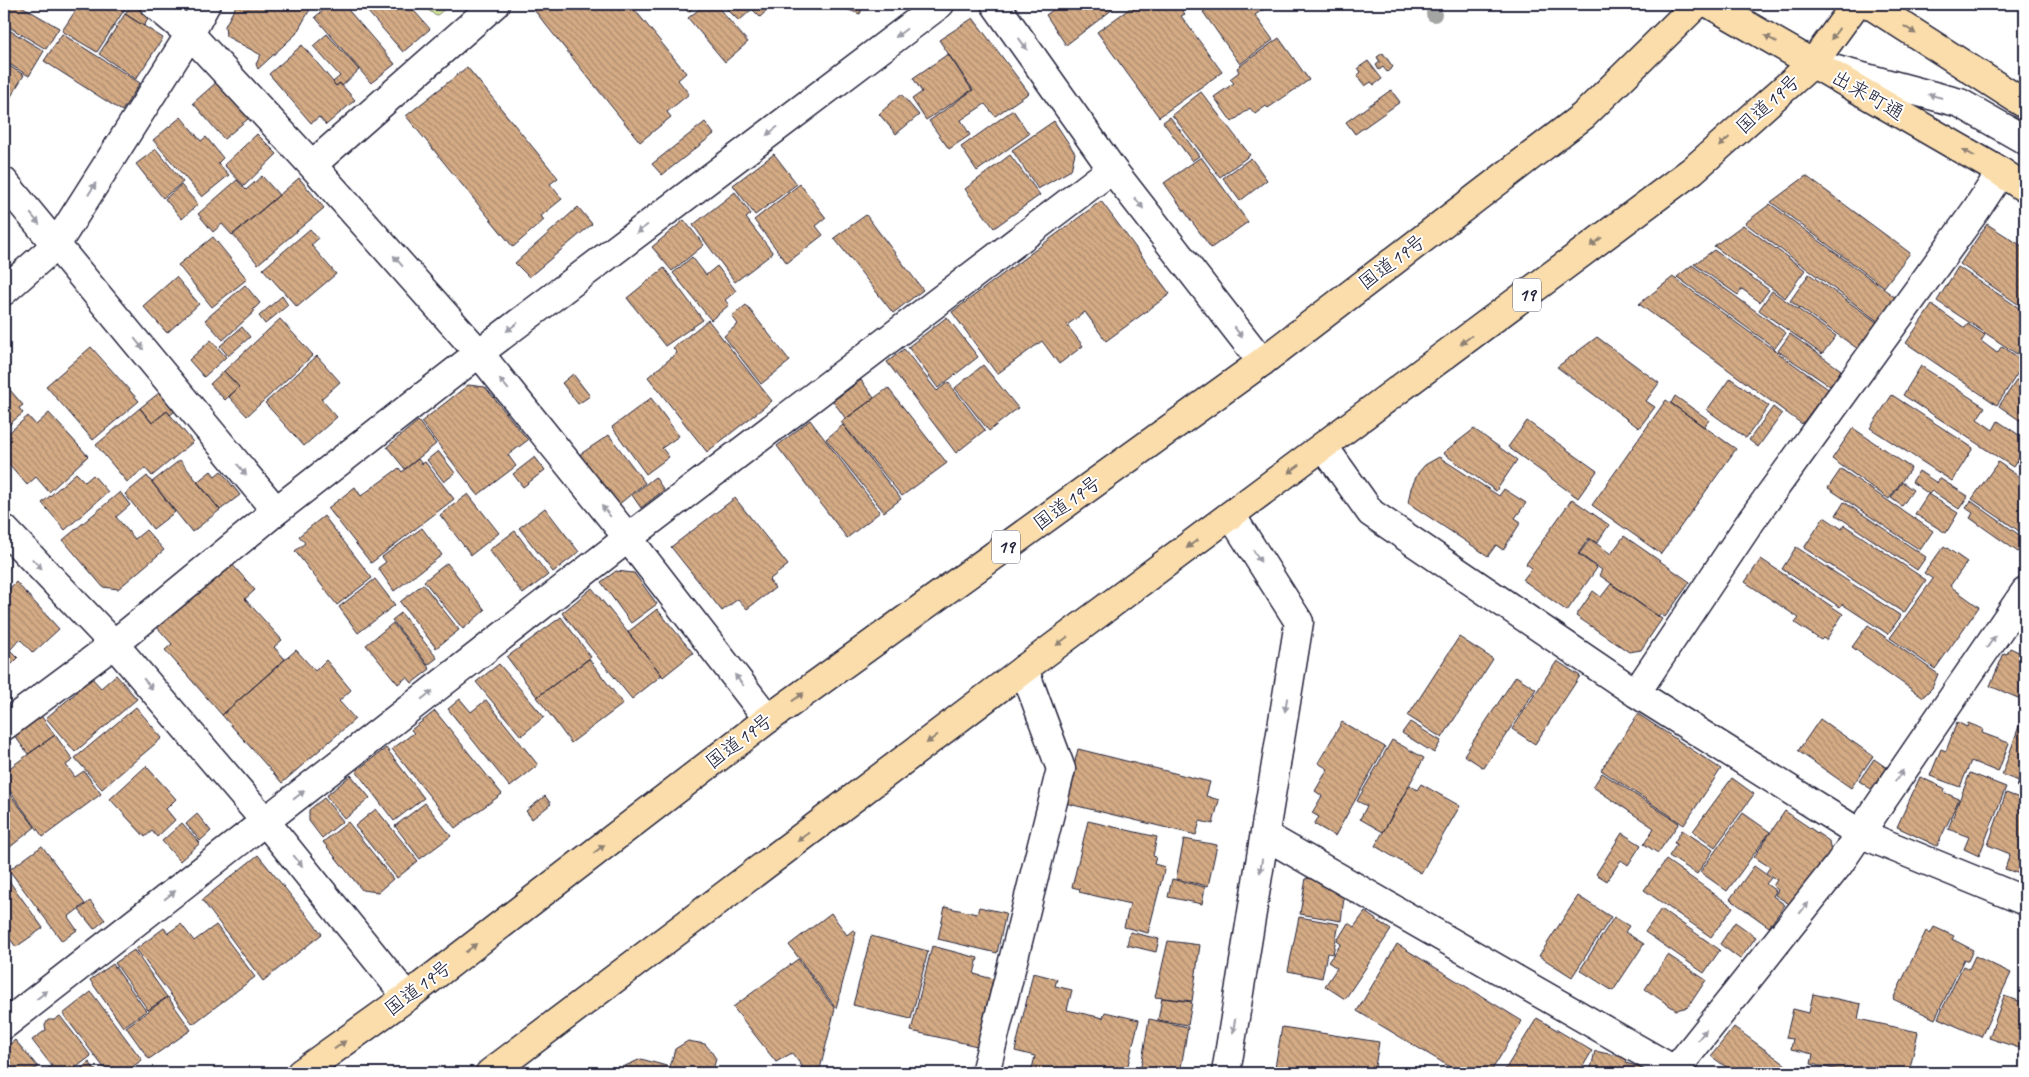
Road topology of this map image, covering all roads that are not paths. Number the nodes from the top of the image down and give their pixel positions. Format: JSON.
{"nodes":[{"id":1,"x":154,"y":4,"type":"edge"},
{"id":2,"x":206,"y":4,"type":"edge"},
{"id":3,"x":495,"y":4,"type":"edge"},
{"id":4,"x":940,"y":4,"type":"edge"},
{"id":5,"x":995,"y":4,"type":"edge"},
{"id":6,"x":1697,"y":4,"type":"edge"},
{"id":7,"x":1710,"y":4,"type":"edge"},
{"id":8,"x":1856,"y":4,"type":"edge"},
{"id":9,"x":1869,"y":4,"type":"edge"},
{"id":10,"x":190,"y":34,"type":"junction"},
{"id":11,"x":1813,"y":63,"type":"junction"},
{"id":12,"x":2025,"y":104,"type":"edge"},
{"id":13,"x":2025,"y":140,"type":"edge"},
{"id":14,"x":312,"y":165,"type":"junction"},
{"id":15,"x":1112,"y":169,"type":"junction"},
{"id":16,"x":2001,"y":172,"type":"junction"},
{"id":17,"x":4,"y":182,"type":"edge"},
{"id":18,"x":2025,"y":188,"type":"edge"},
{"id":19,"x":56,"y":245,"type":"junction"},
{"id":20,"x":4,"y":291,"type":"edge"},
{"id":21,"x":479,"y":353,"type":"junction"},
{"id":22,"x":1262,"y":362,"type":"junction"},
{"id":23,"x":1324,"y":447,"type":"junction"},
{"id":24,"x":276,"y":511,"type":"junction"},
{"id":25,"x":1231,"y":515,"type":"junction"},
{"id":26,"x":4,"y":529,"type":"edge"},
{"id":27,"x":628,"y":538,"type":"junction"},
{"id":28,"x":2025,"y":592,"type":"edge"},
{"id":29,"x":114,"y":644,"type":"junction"},
{"id":30,"x":1024,"y":670,"type":"junction"},
{"id":31,"x":1636,"y":693,"type":"junction"},
{"id":32,"x":768,"y":719,"type":"junction"},
{"id":33,"x":4,"y":726,"type":"edge"},
{"id":34,"x":265,"y":822,"type":"junction"},
{"id":35,"x":1860,"y":833,"type":"junction"},
{"id":36,"x":1266,"y":836,"type":"junction"},
{"id":37,"x":2025,"y":901,"type":"edge"},
{"id":38,"x":407,"y":997,"type":"junction"},
{"id":39,"x":4,"y":1025,"type":"edge"},
{"id":40,"x":1673,"y":1072,"type":"edge"},
{"id":41,"x":301,"y":1073,"type":"edge"},
{"id":42,"x":490,"y":1073,"type":"edge"},
{"id":43,"x":985,"y":1073,"type":"edge"},
{"id":44,"x":1226,"y":1073,"type":"edge"}],
"edges":[{"from":1,"to":10,"type":"street"},
{"from":2,"to":10,"type":"street"},
{"from":3,"to":14,"type":"street"},
{"from":4,"to":21,"type":"street","one_way":true},
{"from":5,"to":15,"type":"street","one_way":true},
{"from":6,"to":22,"type":"main road","name":"国道19号","number":"19"},
{"from":11,"to":7,"type":"main road","name":"出来町通","one_way":true},
{"from":8,"to":11,"type":"main road","name":"国道19号","number":"19","one_way":true},
{"from":9,"to":12,"type":"main road","one_way":true},
{"from":10,"to":14,"type":"street"},
{"from":19,"to":10,"type":"street","one_way":true},
{"from":13,"to":11,"type":"street","one_way":true},
{"from":16,"to":11,"type":"main road","name":"出来町通","one_way":true},
{"from":11,"to":23,"type":"main road","name":"国道19号","number":"19","one_way":true},
{"from":21,"to":14,"type":"street","one_way":true},
{"from":15,"to":22,"type":"street","one_way":true},
{"from":15,"to":27,"type":"street"},
{"from":16,"to":18,"type":"main road","name":"出来町通"},
{"from":16,"to":31,"type":"street"},
{"from":17,"to":19,"type":"street","one_way":true},
{"from":19,"to":20,"type":"street"},
{"from":19,"to":24,"type":"street","one_way":true},
{"from":21,"to":24,"type":"street"},
{"from":27,"to":21,"type":"street","one_way":true},
{"from":32,"to":22,"type":"main road","name":"国道19号","number":"19","one_way":true},
{"from":23,"to":25,"type":"main road","name":"国道19号","number":"19","one_way":true},
{"from":23,"to":31,"type":"street"},
{"from":24,"to":29,"type":"street"},
{"from":25,"to":30,"type":"main road","name":"国道19号","number":"19","one_way":true},
{"from":25,"to":36,"type":"street","one_way":true},
{"from":26,"to":29,"type":"street","one_way":true},
{"from":32,"to":27,"type":"street","one_way":true},
{"from":34,"to":27,"type":"street","one_way":true},
{"from":35,"to":28,"type":"street","one_way":true},
{"from":29,"to":33,"type":"street"},
{"from":29,"to":34,"type":"street","one_way":true},
{"from":30,"to":42,"type":"main road","name":"国道19号","number":"19","one_way":true},
{"from":30,"to":43,"type":"street"},
{"from":31,"to":35,"type":"street"},
{"from":38,"to":32,"type":"main road","name":"国道19号","number":"19","one_way":true},
{"from":34,"to":38,"type":"street","one_way":true},
{"from":39,"to":34,"type":"street","one_way":true},
{"from":35,"to":37,"type":"street"},
{"from":40,"to":35,"type":"street","one_way":true},
{"from":36,"to":40,"type":"street"},
{"from":36,"to":44,"type":"street","one_way":true},
{"from":41,"to":38,"type":"main road","name":"国道19号","number":"19","one_way":true}]}
